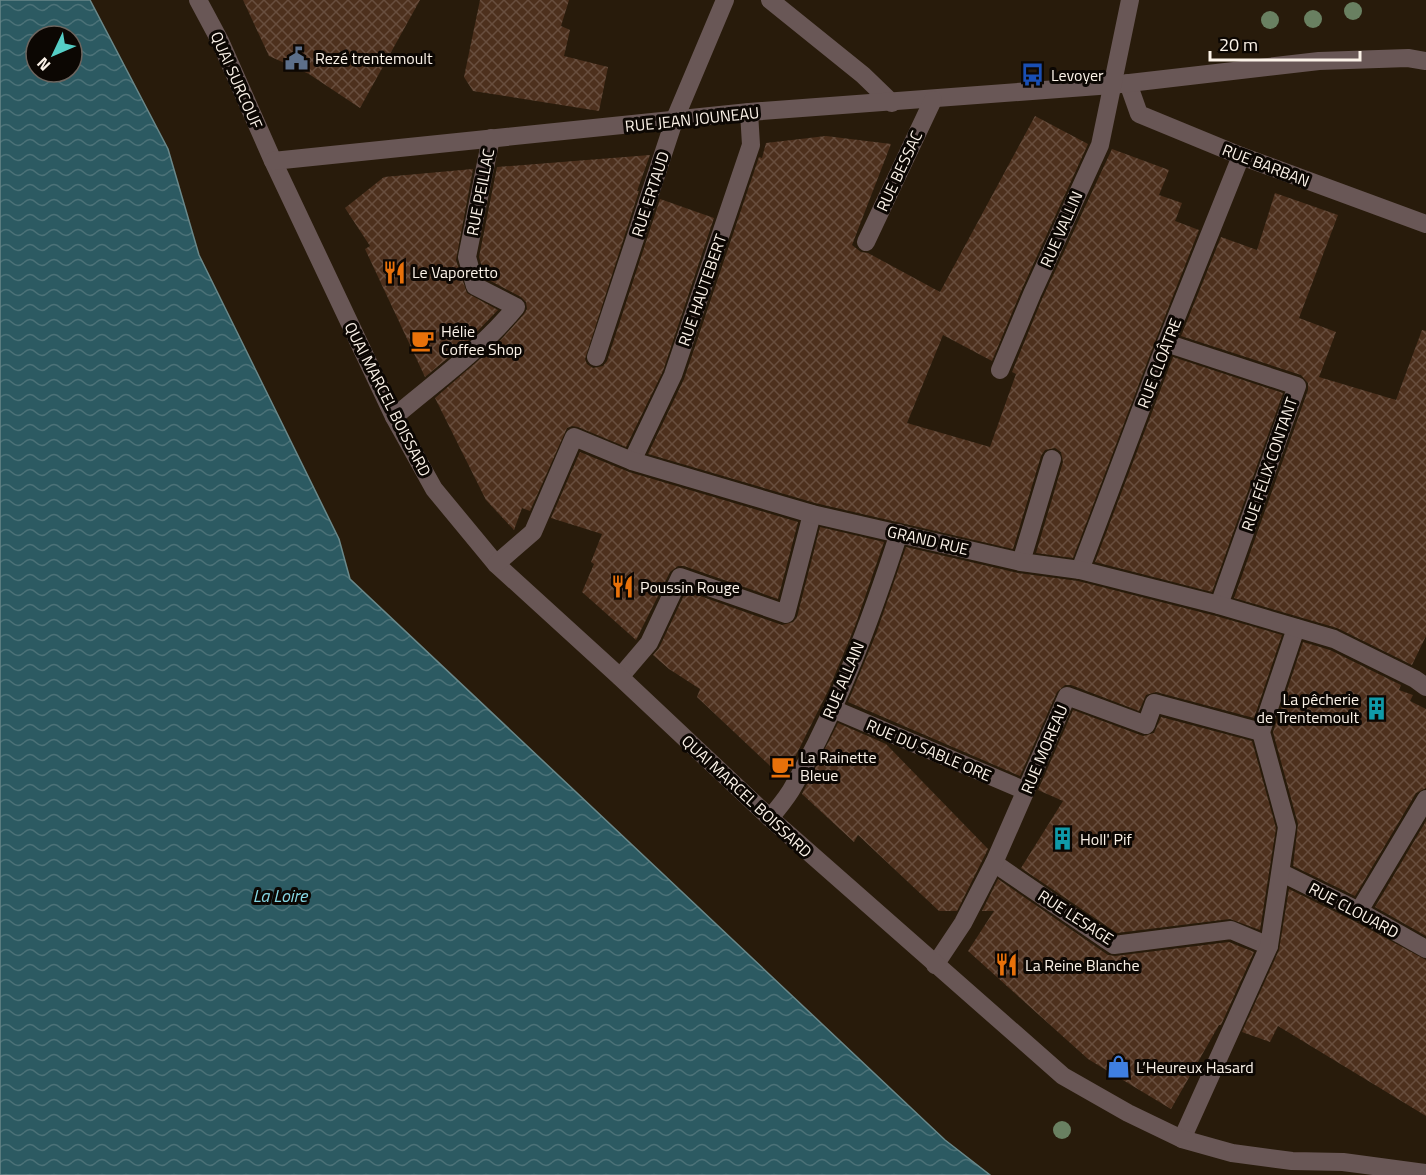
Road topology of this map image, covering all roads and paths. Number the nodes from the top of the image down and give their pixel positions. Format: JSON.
{"nodes":[{"id":1,"x":724,"y":0,"type":"edge"},
{"id":2,"x":770,"y":0,"type":"edge"},
{"id":3,"x":1130,"y":0,"type":"edge"},
{"id":4,"x":201,"y":2,"type":"edge"},
{"id":5,"x":1426,"y":61,"type":"edge"},
{"id":6,"x":1120,"y":84,"type":"junction"},
{"id":7,"x":933,"y":100,"type":"junction"},
{"id":8,"x":892,"y":103,"type":"junction"},
{"id":9,"x":749,"y":112,"type":"junction"},
{"id":10,"x":674,"y":122,"type":"junction"},
{"id":11,"x":491,"y":138,"type":"junction"},
{"id":12,"x":1241,"y":156,"type":"junction"},
{"id":13,"x":273,"y":161,"type":"junction"},
{"id":14,"x":1426,"y":224,"type":"edge"},
{"id":15,"x":866,"y":242,"type":"dead end"},
{"id":16,"x":1166,"y":343,"type":"junction"},
{"id":17,"x":596,"y":357,"type":"dead end"},
{"id":18,"x":1000,"y":370,"type":"dead end"},
{"id":19,"x":394,"y":417,"type":"junction"},
{"id":20,"x":1052,"y":459,"type":"dead end"},
{"id":21,"x":632,"y":461,"type":"junction"},
{"id":22,"x":812,"y":514,"type":"junction"},
{"id":23,"x":898,"y":533,"type":"junction"},
{"id":24,"x":1021,"y":562,"type":"junction"},
{"id":25,"x":496,"y":564,"type":"junction"},
{"id":26,"x":1080,"y":570,"type":"junction"},
{"id":27,"x":1219,"y":605,"type":"junction"},
{"id":28,"x":1296,"y":628,"type":"junction"},
{"id":29,"x":620,"y":677,"type":"junction"},
{"id":30,"x":1426,"y":687,"type":"edge"},
{"id":31,"x":833,"y":709,"type":"junction"},
{"id":32,"x":1262,"y":732,"type":"junction"},
{"id":33,"x":1026,"y":791,"type":"junction"},
{"id":34,"x":1426,"y":799,"type":"edge"},
{"id":35,"x":770,"y":818,"type":"junction"},
{"id":36,"x":994,"y":863,"type":"junction"},
{"id":37,"x":1282,"y":873,"type":"junction"},
{"id":38,"x":1359,"y":911,"type":"junction"},
{"id":39,"x":1269,"y":946,"type":"junction"},
{"id":40,"x":1426,"y":949,"type":"edge"},
{"id":41,"x":935,"y":965,"type":"junction"},
{"id":42,"x":1182,"y":1139,"type":"junction"},
{"id":43,"x":1426,"y":1173,"type":"edge"}],
"edges":[{"from":1,"to":10,"type":"street","name":"RUE ERTAUD"},
{"from":2,"to":8,"type":"street"},
{"from":3,"to":6,"type":"street","name":"RUE VALLIN"},
{"from":4,"to":13,"type":"street","name":"QUAI SURCOUF"},
{"from":5,"to":6,"type":"street","name":"RUE JEAN JOUNEAU"},
{"from":6,"to":7,"type":"street","name":"RUE JEAN JOUNEAU"},
{"from":6,"to":12,"type":"street","name":"RUE BARBAN"},
{"from":6,"to":18,"type":"street","name":"RUE VALLIN"},
{"from":7,"to":8,"type":"street","name":"RUE JEAN JOUNEAU"},
{"from":7,"to":15,"type":"street","name":"RUE BESSAC"},
{"from":8,"to":9,"type":"street","name":"RUE JEAN JOUNEAU"},
{"from":9,"to":10,"type":"street","name":"RUE JEAN JOUNEAU"},
{"from":9,"to":21,"type":"street","name":"RUE HAUTEBERT"},
{"from":10,"to":11,"type":"street","name":"RUE JEAN JOUNEAU"},
{"from":10,"to":17,"type":"street","name":"RUE ERTAUD"},
{"from":11,"to":13,"type":"street","name":"RUE JEAN JOUNEAU"},
{"from":11,"to":19,"type":"street","name":"RUE PEILLAC"},
{"from":12,"to":14,"type":"street","name":"RUE BARBAN"},
{"from":12,"to":16,"type":"street","name":"RUE CLOÂTRE"},
{"from":13,"to":19,"type":"street","name":"QUAI MARCEL BOISSARD"},
{"from":16,"to":26,"type":"street","name":"RUE CLOÂTRE"},
{"from":16,"to":27,"type":"street","name":"RUE FÉLIX CONTANT"},
{"from":19,"to":25,"type":"street","name":"QUAI MARCEL BOISSARD"},
{"from":20,"to":24,"type":"street"},
{"from":21,"to":22,"type":"street","name":"GRAND RUE"},
{"from":21,"to":25,"type":"street","name":"GRAND RUE"},
{"from":22,"to":23,"type":"street","name":"GRAND RUE"},
{"from":22,"to":29,"type":"street"},
{"from":23,"to":24,"type":"street","name":"GRAND RUE"},
{"from":23,"to":31,"type":"street","name":"RUE ALLAIN"},
{"from":24,"to":26,"type":"street","name":"GRAND RUE"},
{"from":25,"to":29,"type":"street","name":"QUAI MARCEL BOISSARD"},
{"from":26,"to":27,"type":"street","name":"GRAND RUE"},
{"from":27,"to":28,"type":"street","name":"GRAND RUE"},
{"from":28,"to":30,"type":"street","name":"GRAND RUE"},
{"from":28,"to":32,"type":"street"},
{"from":29,"to":35,"type":"street","name":"QUAI MARCEL BOISSARD"},
{"from":31,"to":33,"type":"street","name":"RUE DU SABLE ORE"},
{"from":31,"to":35,"type":"street","name":"RUE ALLAIN"},
{"from":32,"to":33,"type":"street","name":"RUE MOREAU"},
{"from":32,"to":37,"type":"street"},
{"from":33,"to":36,"type":"street","name":"RUE MOREAU"},
{"from":34,"to":38,"type":"street"},
{"from":35,"to":41,"type":"street","name":"QUAI MARCEL BOISSARD"},
{"from":36,"to":39,"type":"street","name":"RUE LESAGE"},
{"from":36,"to":41,"type":"street","name":"RUE MOREAU"},
{"from":37,"to":38,"type":"street","name":"RUE CLOUARD"},
{"from":37,"to":39,"type":"street"},
{"from":38,"to":40,"type":"street","name":"RUE CLOUARD"},
{"from":39,"to":42,"type":"street"},
{"from":41,"to":42,"type":"street","name":"QUAI MARCEL BOISSARD"},
{"from":42,"to":43,"type":"street","name":"QUAI MARCEL BOISSARD"}]}
